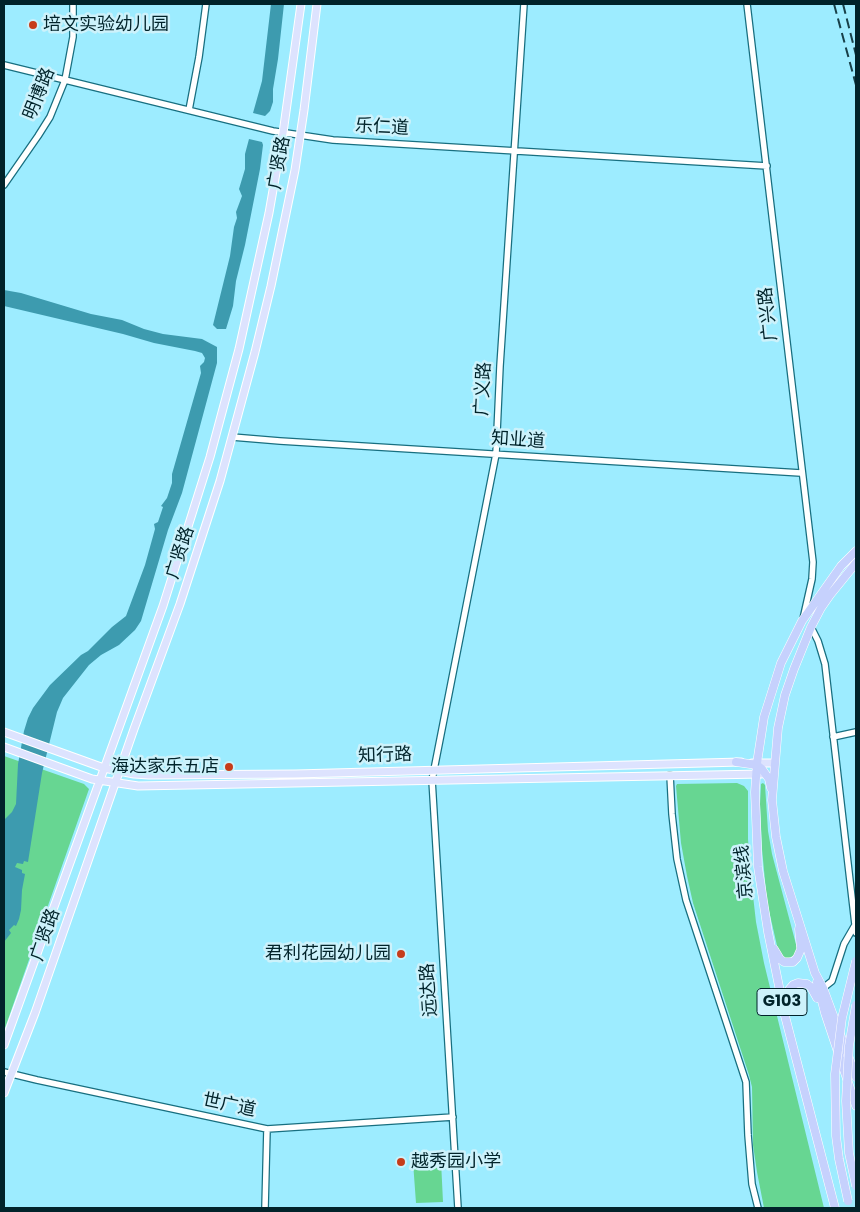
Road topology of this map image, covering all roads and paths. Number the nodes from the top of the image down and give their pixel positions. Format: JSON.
{"nodes":[{"id":1,"x":73,"y":4,"type":"edge"},
{"id":2,"x":206,"y":4,"type":"edge"},
{"id":3,"x":300,"y":4,"type":"edge"},
{"id":4,"x":317,"y":4,"type":"edge"},
{"id":5,"x":524,"y":4,"type":"edge"},
{"id":6,"x":747,"y":4,"type":"edge"},
{"id":7,"x":4,"y":65,"type":"edge"},
{"id":8,"x":65,"y":80,"type":"junction"},
{"id":9,"x":189,"y":110,"type":"junction"},
{"id":10,"x":283,"y":133,"type":"junction"},
{"id":11,"x":300,"y":136,"type":"junction"},
{"id":12,"x":515,"y":151,"type":"junction"},
{"id":13,"x":767,"y":166,"type":"junction"},
{"id":14,"x":4,"y":185,"type":"edge"},
{"id":15,"x":232,"y":437,"type":"junction"},
{"id":16,"x":496,"y":454,"type":"junction"},
{"id":17,"x":801,"y":473,"type":"junction"},
{"id":18,"x":856,"y":551,"type":"edge"},
{"id":19,"x":856,"y":563,"type":"edge"},
{"id":20,"x":802,"y":621,"type":"junction"},
{"id":21,"x":811,"y":627,"type":"junction"},
{"id":22,"x":4,"y":732,"type":"edge"},
{"id":23,"x":856,"y":732,"type":"edge"},
{"id":24,"x":833,"y":737,"type":"junction"},
{"id":25,"x":4,"y":747,"type":"edge"},
{"id":26,"x":736,"y":762,"type":"joint"},
{"id":27,"x":774,"y":764,"type":"junction"},
{"id":28,"x":757,"y":767,"type":"junction"},
{"id":29,"x":104,"y":768,"type":"junction"},
{"id":30,"x":432,"y":770,"type":"junction"},
{"id":31,"x":120,"y":772,"type":"junction"},
{"id":32,"x":736,"y":774,"type":"junction"},
{"id":33,"x":770,"y":774,"type":"junction"},
{"id":34,"x":670,"y":775,"type":"junction"},
{"id":35,"x":100,"y":780,"type":"junction"},
{"id":36,"x":432,"y":780,"type":"junction"},
{"id":37,"x":116,"y":784,"type":"junction"},
{"id":38,"x":755,"y":792,"type":"junction"},
{"id":39,"x":764,"y":912,"type":"junction"},
{"id":40,"x":796,"y":913,"type":"junction"},
{"id":41,"x":855,"y":925,"type":"edge"},
{"id":42,"x":856,"y":933,"type":"edge"},
{"id":43,"x":856,"y":961,"type":"edge"},
{"id":44,"x":815,"y":973,"type":"junction"},
{"id":45,"x":823,"y":988,"type":"junction"},
{"id":46,"x":856,"y":1005,"type":"edge"},
{"id":47,"x":831,"y":1030,"type":"junction"},
{"id":48,"x":792,"y":1043,"type":"junction"},
{"id":49,"x":4,"y":1045,"type":"edge"},
{"id":50,"x":4,"y":1072,"type":"edge"},
{"id":51,"x":12,"y":1074,"type":"junction"},
{"id":52,"x":856,"y":1077,"type":"edge"},
{"id":53,"x":4,"y":1093,"type":"edge"},
{"id":54,"x":856,"y":1106,"type":"edge"},
{"id":55,"x":453,"y":1117,"type":"junction"},
{"id":56,"x":267,"y":1130,"type":"junction"},
{"id":57,"x":856,"y":1186,"type":"edge"},
{"id":58,"x":849,"y":1205,"type":"edge"},
{"id":59,"x":265,"y":1208,"type":"edge"},
{"id":60,"x":458,"y":1208,"type":"edge"},
{"id":61,"x":758,"y":1208,"type":"edge"},
{"id":62,"x":835,"y":1208,"type":"edge"}],
"edges":[{"from":1,"to":8,"type":"street","name":"明博路"},
{"from":2,"to":9,"type":"street"},
{"from":3,"to":10,"type":"main road","name":"广贤路"},
{"from":4,"to":11,"type":"main road","name":"广贤路"},
{"from":5,"to":12,"type":"street","name":"广义路"},
{"from":6,"to":13,"type":"street","name":"广兴路"},
{"from":7,"to":8,"type":"street","name":"乐仁道"},
{"from":8,"to":9,"type":"street","name":"乐仁道"},
{"from":8,"to":14,"type":"street","name":"明博路"},
{"from":9,"to":10,"type":"street","name":"乐仁道"},
{"from":10,"to":11,"type":"street","name":"乐仁道"},
{"from":10,"to":29,"type":"main road","name":"广贤路"},
{"from":11,"to":12,"type":"street","name":"乐仁道"},
{"from":11,"to":15,"type":"main road","name":"广贤路"},
{"from":12,"to":13,"type":"street","name":"乐仁道"},
{"from":12,"to":16,"type":"street","name":"广义路"},
{"from":13,"to":17,"type":"street","name":"广兴路"},
{"from":15,"to":16,"type":"street","name":"知业道"},
{"from":15,"to":31,"type":"main road","name":"广贤路"},
{"from":16,"to":17,"type":"street","name":"知业道"},
{"from":16,"to":30,"type":"street","name":"广义路"},
{"from":17,"to":20,"type":"street","name":"广兴路"},
{"from":18,"to":20,"type":"highway","name":"京滨线","number":"G103"},
{"from":19,"to":21,"type":"highway"},
{"from":20,"to":21,"type":"highway"},
{"from":20,"to":28,"type":"highway","name":"京滨线","number":"G103"},
{"from":21,"to":24,"type":"street"},
{"from":21,"to":27,"type":"highway"},
{"from":22,"to":29,"type":"main road","name":"知行路"},
{"from":23,"to":24,"type":"street"},
{"from":24,"to":41,"type":"street"},
{"from":25,"to":35,"type":"main road","name":"知行路"},
{"from":26,"to":28,"type":"highway"},
{"from":26,"to":30,"type":"main road","name":"知行路"},
{"from":27,"to":28,"type":"main road","name":"知行路"},
{"from":27,"to":33,"type":"highway"},
{"from":28,"to":32,"type":"main road","name":"知行路"},
{"from":28,"to":33,"type":"highway"},
{"from":28,"to":38,"type":"highway","name":"京滨线","number":"G103"},
{"from":29,"to":31,"type":"main road","name":"知行路"},
{"from":29,"to":35,"type":"main road","name":"广贤路"},
{"from":30,"to":31,"type":"main road","name":"知行路"},
{"from":30,"to":36,"type":"street","name":"远达路"},
{"from":31,"to":37,"type":"main road","name":"广贤路"},
{"from":32,"to":34,"type":"main road","name":"知行路"},
{"from":32,"to":38,"type":"main road"},
{"from":33,"to":40,"type":"highway","name":"京滨线","number":"G103"},
{"from":34,"to":36,"type":"main road","name":"知行路"},
{"from":34,"to":61,"type":"street"},
{"from":35,"to":37,"type":"main road","name":"知行路"},
{"from":35,"to":49,"type":"main road","name":"广贤路"},
{"from":36,"to":37,"type":"main road","name":"知行路"},
{"from":36,"to":55,"type":"street","name":"远达路"},
{"from":37,"to":51,"type":"main road","name":"广贤路"},
{"from":38,"to":39,"type":"highway","name":"京滨线","number":"G103"},
{"from":39,"to":40,"type":"highway"},
{"from":39,"to":48,"type":"highway","name":"京滨线","number":"G103"},
{"from":40,"to":44,"type":"highway","name":"京滨线","number":"G103"},
{"from":41,"to":42,"type":"street"},
{"from":41,"to":45,"type":"street"},
{"from":43,"to":58,"type":"highway","bridge":true},
{"from":44,"to":45,"type":"highway","name":"京滨线","number":"G103"},
{"from":44,"to":47,"type":"highway"},
{"from":45,"to":52,"type":"highway","name":"京滨线","number":"G103"},
{"from":46,"to":57,"type":"highway","bridge":true},
{"from":47,"to":48,"type":"highway"},
{"from":47,"to":54,"type":"highway"},
{"from":48,"to":62,"type":"highway","name":"京滨线","number":"G103"},
{"from":50,"to":51,"type":"street","name":"世广道"},
{"from":51,"to":53,"type":"main road","name":"广贤路"},
{"from":51,"to":56,"type":"street","name":"世广道"},
{"from":55,"to":56,"type":"street","name":"世广道"},
{"from":55,"to":60,"type":"street","name":"远达路"},
{"from":56,"to":59,"type":"street"}]}
